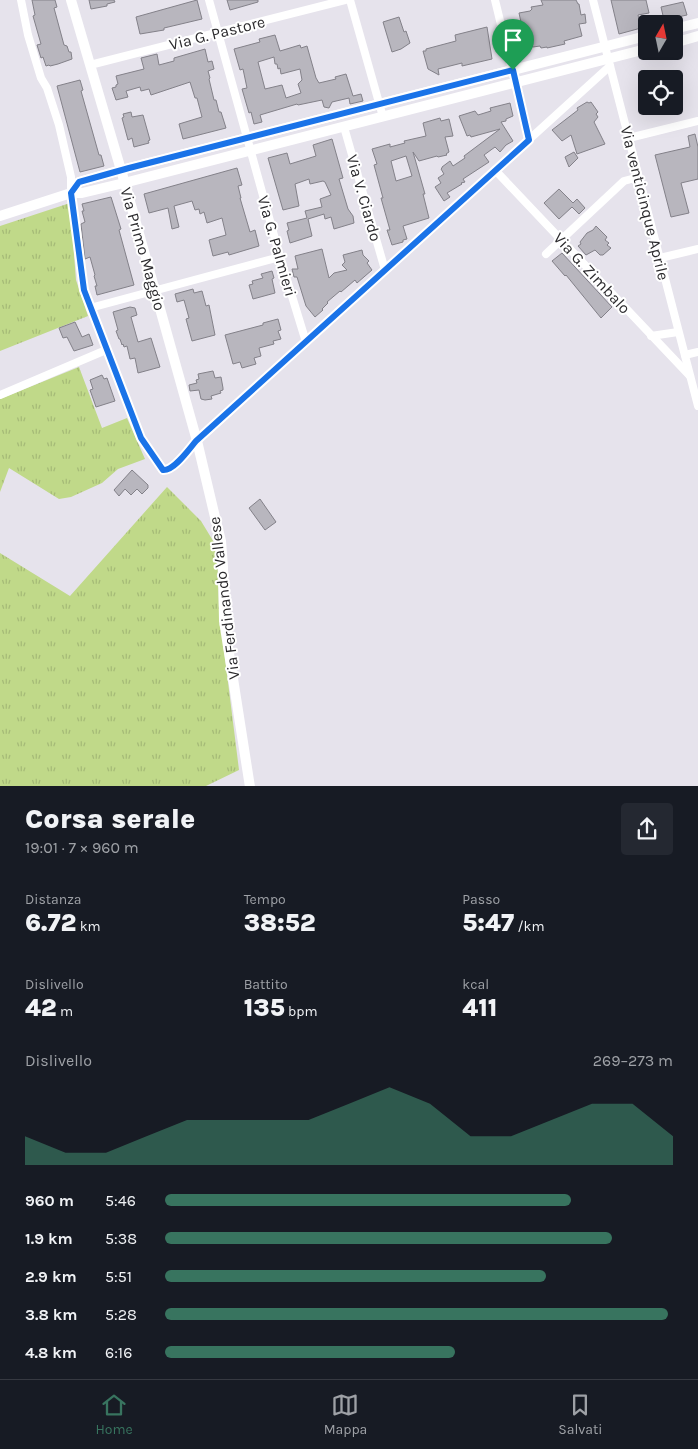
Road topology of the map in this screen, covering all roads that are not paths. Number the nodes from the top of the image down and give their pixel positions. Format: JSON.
{"nodes":[{"id":1,"x":21,"y":0,"type":"edge"},
{"id":2,"x":71,"y":0,"type":"edge"},
{"id":3,"x":209,"y":0,"type":"edge"},
{"id":4,"x":345,"y":0,"type":"edge"},
{"id":5,"x":350,"y":0,"type":"edge"},
{"id":6,"x":495,"y":0,"type":"edge"},
{"id":7,"x":593,"y":0,"type":"edge"},
{"id":8,"x":698,"y":23,"type":"edge"},
{"id":9,"x":683,"y":27,"type":"edge"},
{"id":10,"x":218,"y":33,"type":"junction"},
{"id":11,"x":698,"y":36,"type":"edge"},
{"id":12,"x":638,"y":38,"type":"edge"},
{"id":13,"x":683,"y":40,"type":"edge"},
{"id":14,"x":605,"y":47,"type":"junction"},
{"id":15,"x":638,"y":53,"type":"edge"},
{"id":16,"x":609,"y":63,"type":"junction"},
{"id":17,"x":90,"y":65,"type":"junction"},
{"id":18,"x":513,"y":70,"type":"junction"},
{"id":19,"x":516,"y":82,"type":"junction"},
{"id":20,"x":380,"y":104,"type":"junction"},
{"id":21,"x":383,"y":117,"type":"junction"},
{"id":22,"x":698,"y":121,"type":"edge"},
{"id":23,"x":344,"y":127,"type":"junction"},
{"id":24,"x":629,"y":138,"type":"junction"},
{"id":25,"x":246,"y":139,"type":"junction"},
{"id":26,"x":529,"y":140,"type":"junction"},
{"id":27,"x":250,"y":151,"type":"junction"},
{"id":28,"x":121,"y":170,"type":"junction"},
{"id":29,"x":495,"y":170,"type":"junction"},
{"id":30,"x":639,"y":177,"type":"junction"},
{"id":31,"x":124,"y":183,"type":"junction"},
{"id":32,"x":71,"y":193,"type":"junction"},
{"id":33,"x":0,"y":216,"type":"edge"},
{"id":34,"x":561,"y":240,"type":"junction"},
{"id":35,"x":698,"y":249,"type":"edge"},
{"id":36,"x":546,"y":254,"type":"dead end"},
{"id":37,"x":280,"y":257,"type":"junction"},
{"id":38,"x":660,"y":258,"type":"junction"},
{"id":39,"x":385,"y":270,"type":"junction"},
{"id":40,"x":154,"y":291,"type":"junction"},
{"id":41,"x":90,"y":308,"type":"junction"},
{"id":42,"x":678,"y":332,"type":"junction"},
{"id":43,"x":651,"y":336,"type":"junction"},
{"id":44,"x":306,"y":342,"type":"junction"},
{"id":45,"x":106,"y":350,"type":"junction"},
{"id":46,"x":698,"y":352,"type":"edge"},
{"id":47,"x":685,"y":355,"type":"junction"},
{"id":48,"x":690,"y":376,"type":"junction"},
{"id":49,"x":0,"y":395,"type":"edge"},
{"id":50,"x":698,"y":406,"type":"edge"},
{"id":51,"x":196,"y":441,"type":"junction"},
{"id":52,"x":250,"y":786,"type":"edge"}],
"edges":[{"from":1,"to":32,"type":"street"},
{"from":2,"to":17,"type":"street","name":"Via Primo Maggio"},
{"from":3,"to":10,"type":"street","name":"Via G. Palmieri"},
{"from":4,"to":10,"type":"street","name":"Via G. Pastore"},
{"from":5,"to":20,"type":"street"},
{"from":6,"to":18,"type":"street"},
{"from":7,"to":14,"type":"street","name":"Via venticinque Aprile"},
{"from":8,"to":9,"type":"street"},
{"from":10,"to":17,"type":"street","name":"Via G. Pastore"},
{"from":10,"to":25,"type":"street","name":"Via G. Palmieri"},
{"from":11,"to":13,"type":"street"},
{"from":12,"to":14,"type":"street"},
{"from":14,"to":16,"type":"street","name":"Via venticinque Aprile"},
{"from":14,"to":18,"type":"street"},
{"from":15,"to":16,"type":"street"},
{"from":16,"to":19,"type":"street"},
{"from":16,"to":24,"type":"street","name":"Via venticinque Aprile"},
{"from":16,"to":26,"type":"street"},
{"from":17,"to":28,"type":"street","name":"Via Primo Maggio"},
{"from":18,"to":19,"type":"street"},
{"from":18,"to":20,"type":"street"},
{"from":19,"to":21,"type":"street"},
{"from":19,"to":26,"type":"street"},
{"from":20,"to":21,"type":"street"},
{"from":20,"to":25,"type":"street"},
{"from":21,"to":23,"type":"street"},
{"from":22,"to":24,"type":"street"},
{"from":23,"to":27,"type":"street"},
{"from":23,"to":39,"type":"street","name":"Via V. Ciardo"},
{"from":24,"to":30,"type":"street","name":"Via venticinque Aprile"},
{"from":25,"to":27,"type":"street","name":"Via G. Palmieri"},
{"from":25,"to":28,"type":"street"},
{"from":26,"to":29,"type":"street"},
{"from":27,"to":31,"type":"street"},
{"from":27,"to":37,"type":"street","name":"Via G. Palmieri"},
{"from":28,"to":31,"type":"street","name":"Via Primo Maggio"},
{"from":28,"to":32,"type":"street"},
{"from":29,"to":34,"type":"street","name":"Via G. Zimbalo"},
{"from":29,"to":39,"type":"street"},
{"from":30,"to":34,"type":"street"},
{"from":30,"to":38,"type":"street","name":"Via venticinque Aprile"},
{"from":31,"to":32,"type":"street"},
{"from":31,"to":40,"type":"street","name":"Via Primo Maggio"},
{"from":32,"to":33,"type":"street"},
{"from":32,"to":41,"type":"street"},
{"from":34,"to":36,"type":"street"},
{"from":34,"to":43,"type":"street","name":"Via G. Zimbalo"},
{"from":35,"to":38,"type":"street"},
{"from":37,"to":40,"type":"street"},
{"from":37,"to":44,"type":"street","name":"Via G. Palmieri"},
{"from":38,"to":42,"type":"street","name":"Via venticinque Aprile"},
{"from":39,"to":44,"type":"street"},
{"from":40,"to":41,"type":"street"},
{"from":40,"to":51,"type":"street","name":"Via Primo Maggio"},
{"from":41,"to":45,"type":"street"},
{"from":42,"to":43,"type":"street"},
{"from":42,"to":47,"type":"street","name":"Via venticinque Aprile"},
{"from":43,"to":48,"type":"street","name":"Via G. Zimbalo"},
{"from":44,"to":51,"type":"street"},
{"from":45,"to":49,"type":"street"},
{"from":45,"to":51,"type":"street"},
{"from":46,"to":47,"type":"street"},
{"from":47,"to":48,"type":"street","name":"Via venticinque Aprile"},
{"from":48,"to":50,"type":"street","name":"Via venticinque Aprile"},
{"from":51,"to":52,"type":"street","name":"Via Ferdinando Vallese"}]}
